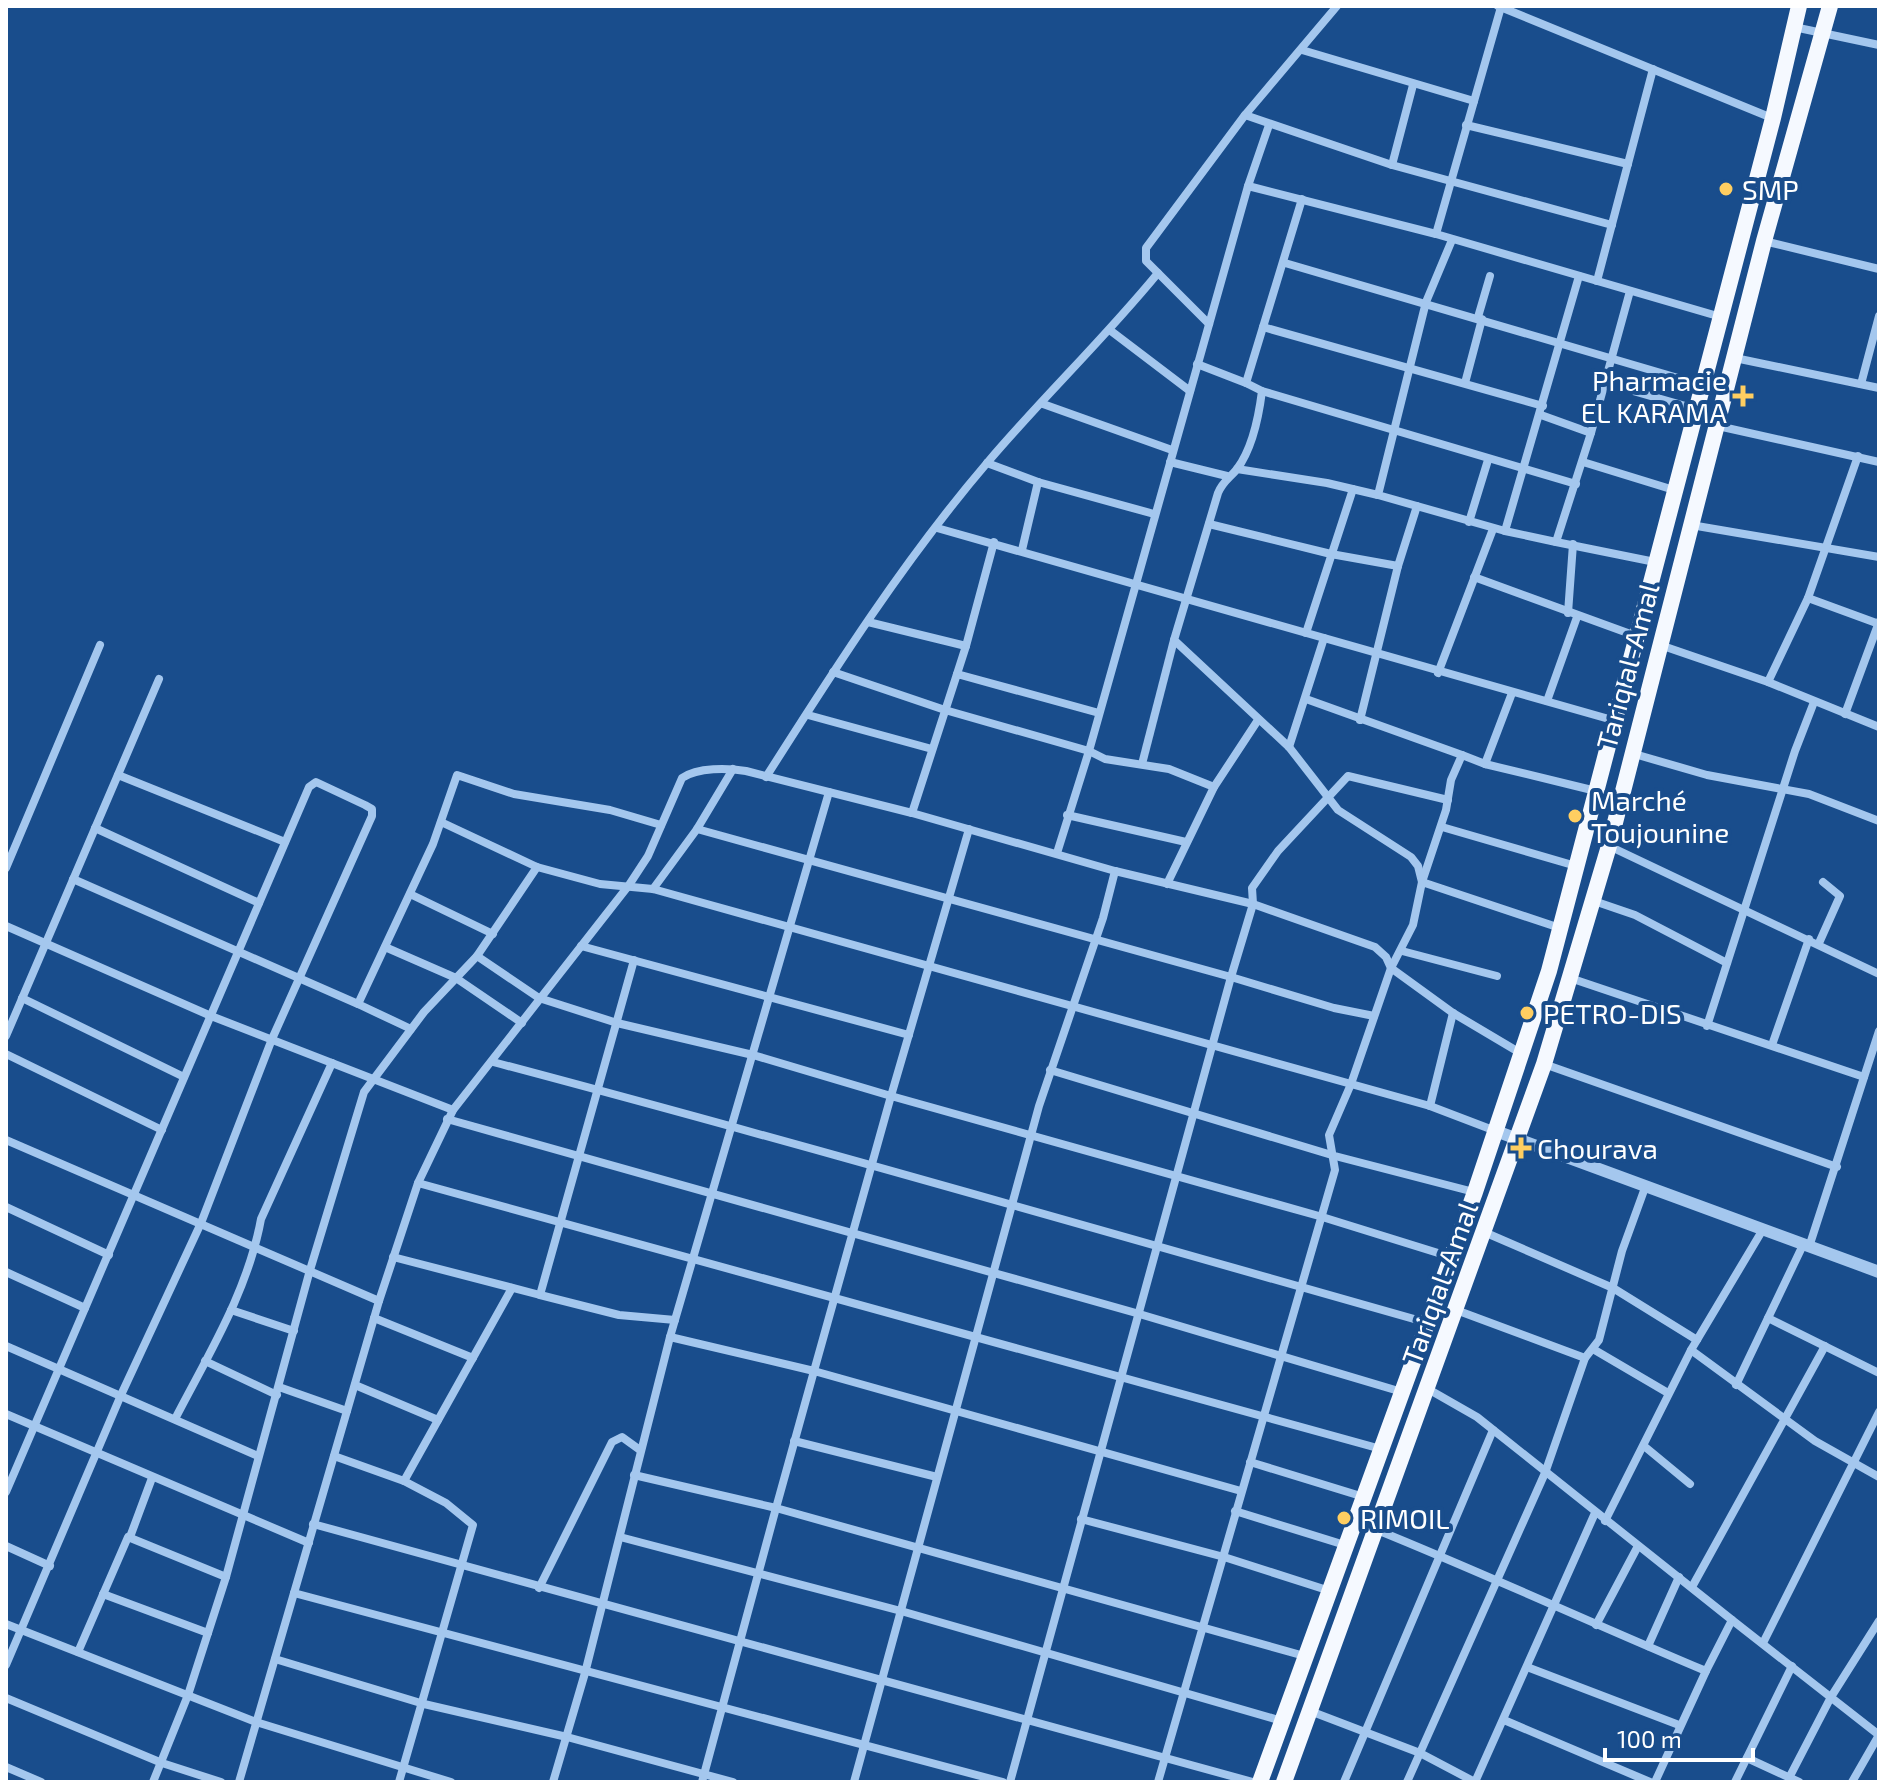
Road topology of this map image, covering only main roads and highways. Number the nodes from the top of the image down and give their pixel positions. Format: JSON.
{"nodes":[{"id":1,"x":1799,"y":6,"type":"edge"},
{"id":2,"x":1830,"y":6,"type":"edge"},
{"id":3,"x":1260,"y":1782,"type":"edge"},
{"id":4,"x":1284,"y":1782,"type":"edge"}],
"edges":[{"from":1,"to":3,"type":"highway","name":"Tariq al-Amal"},
{"from":2,"to":4,"type":"highway","name":"Tariq al-Amal"}]}
